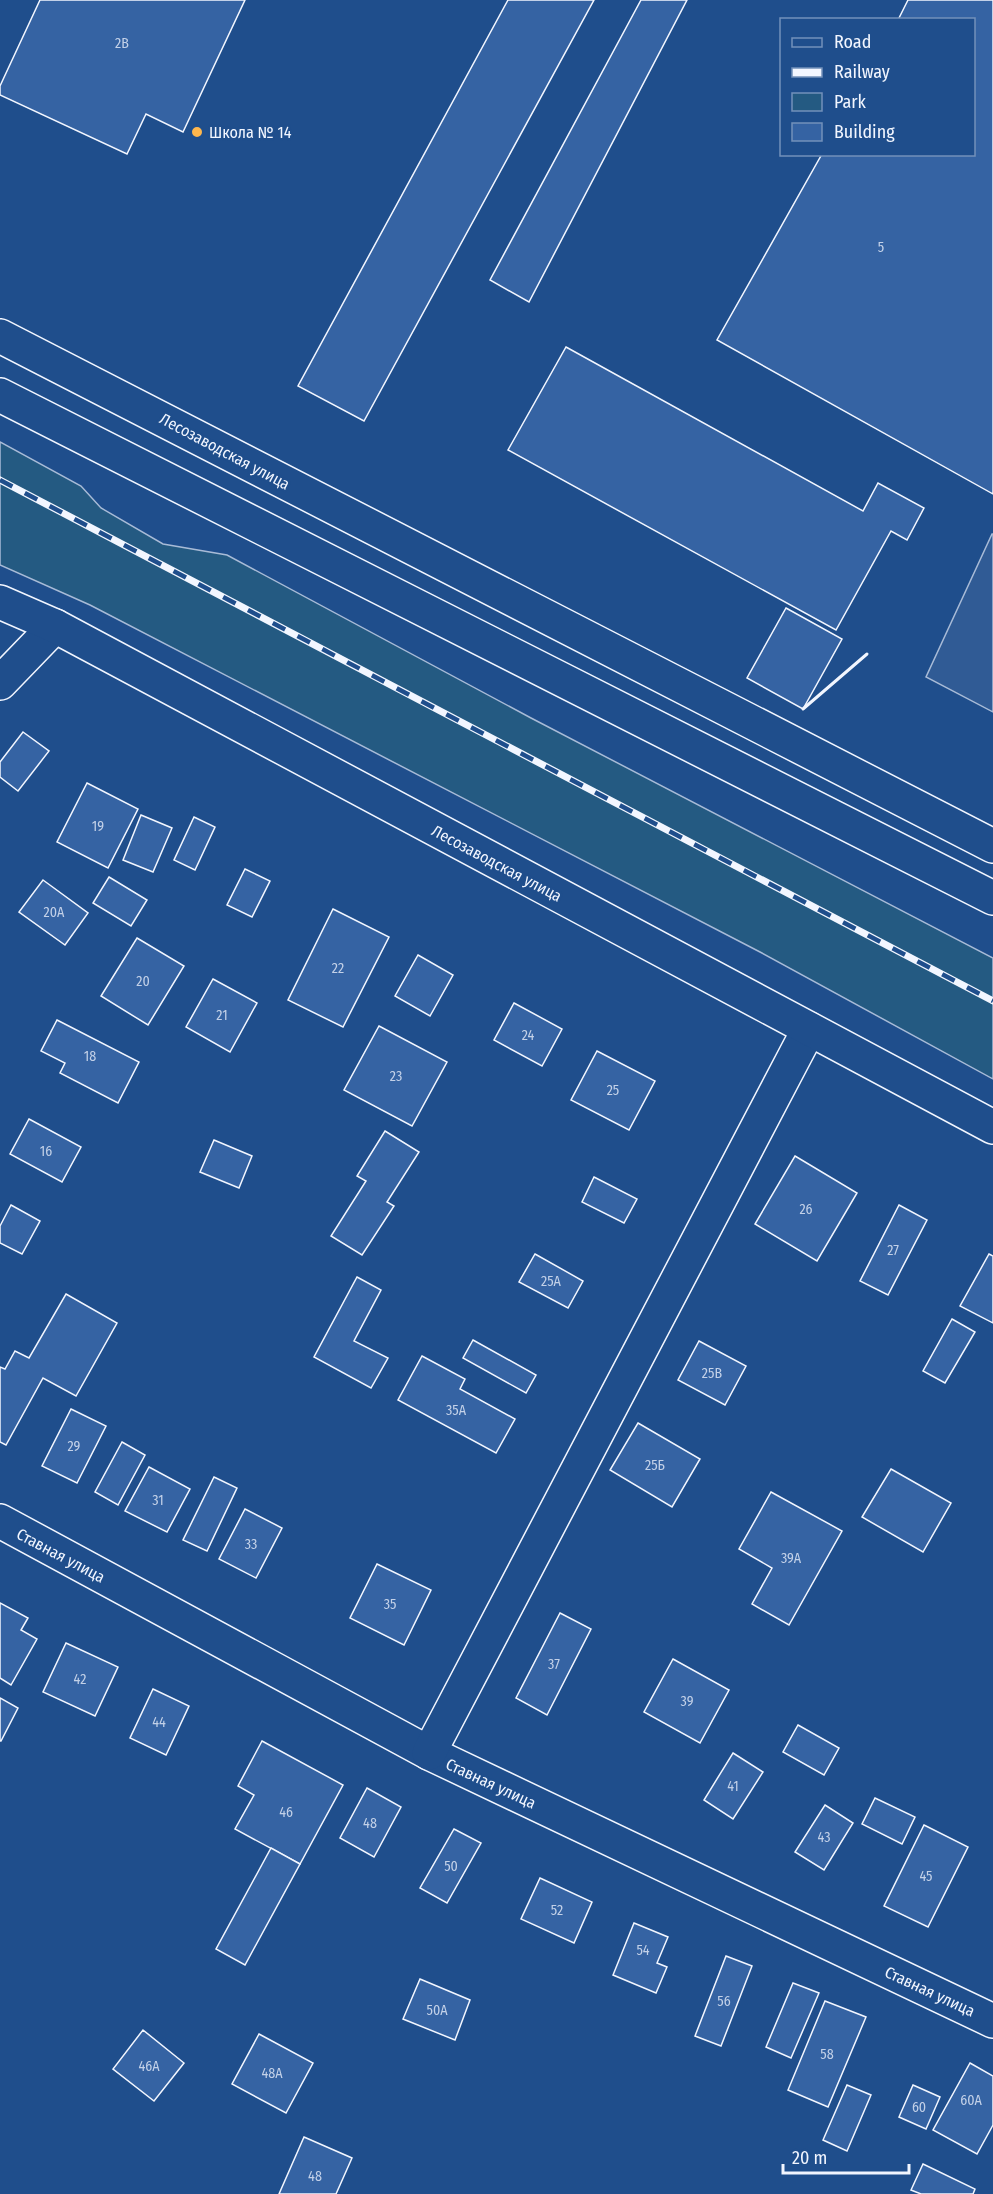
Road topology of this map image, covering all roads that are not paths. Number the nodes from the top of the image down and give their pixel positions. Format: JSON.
{"nodes":[{"id":1,"x":0,"y":336,"type":"edge"},
{"id":2,"x":0,"y":395,"type":"edge"},
{"id":3,"x":0,"y":602,"type":"edge"},
{"id":4,"x":55,"y":626,"type":"junction"},
{"id":5,"x":0,"y":683,"type":"edge"},
{"id":6,"x":993,"y":846,"type":"edge"},
{"id":7,"x":993,"y":898,"type":"edge"},
{"id":8,"x":809,"y":1029,"type":"junction"},
{"id":9,"x":993,"y":1127,"type":"edge"},
{"id":10,"x":0,"y":1521,"type":"edge"},
{"id":11,"x":429,"y":1753,"type":"junction"},
{"id":12,"x":993,"y":2020,"type":"edge"}],
"edges":[{"from":1,"to":6,"type":"street","name":"Лесозаводская улица"},
{"from":2,"to":7,"type":"street"},
{"from":3,"to":4,"type":"street","name":"Лесозаводская улица"},
{"from":4,"to":5,"type":"street"},
{"from":4,"to":8,"type":"street","name":"Лесозаводская улица"},
{"from":8,"to":9,"type":"street","name":"Лесозаводская улица"},
{"from":8,"to":11,"type":"street"},
{"from":10,"to":11,"type":"street","name":"Ставная улица"},
{"from":11,"to":12,"type":"street","name":"Ставная улица"}]}
